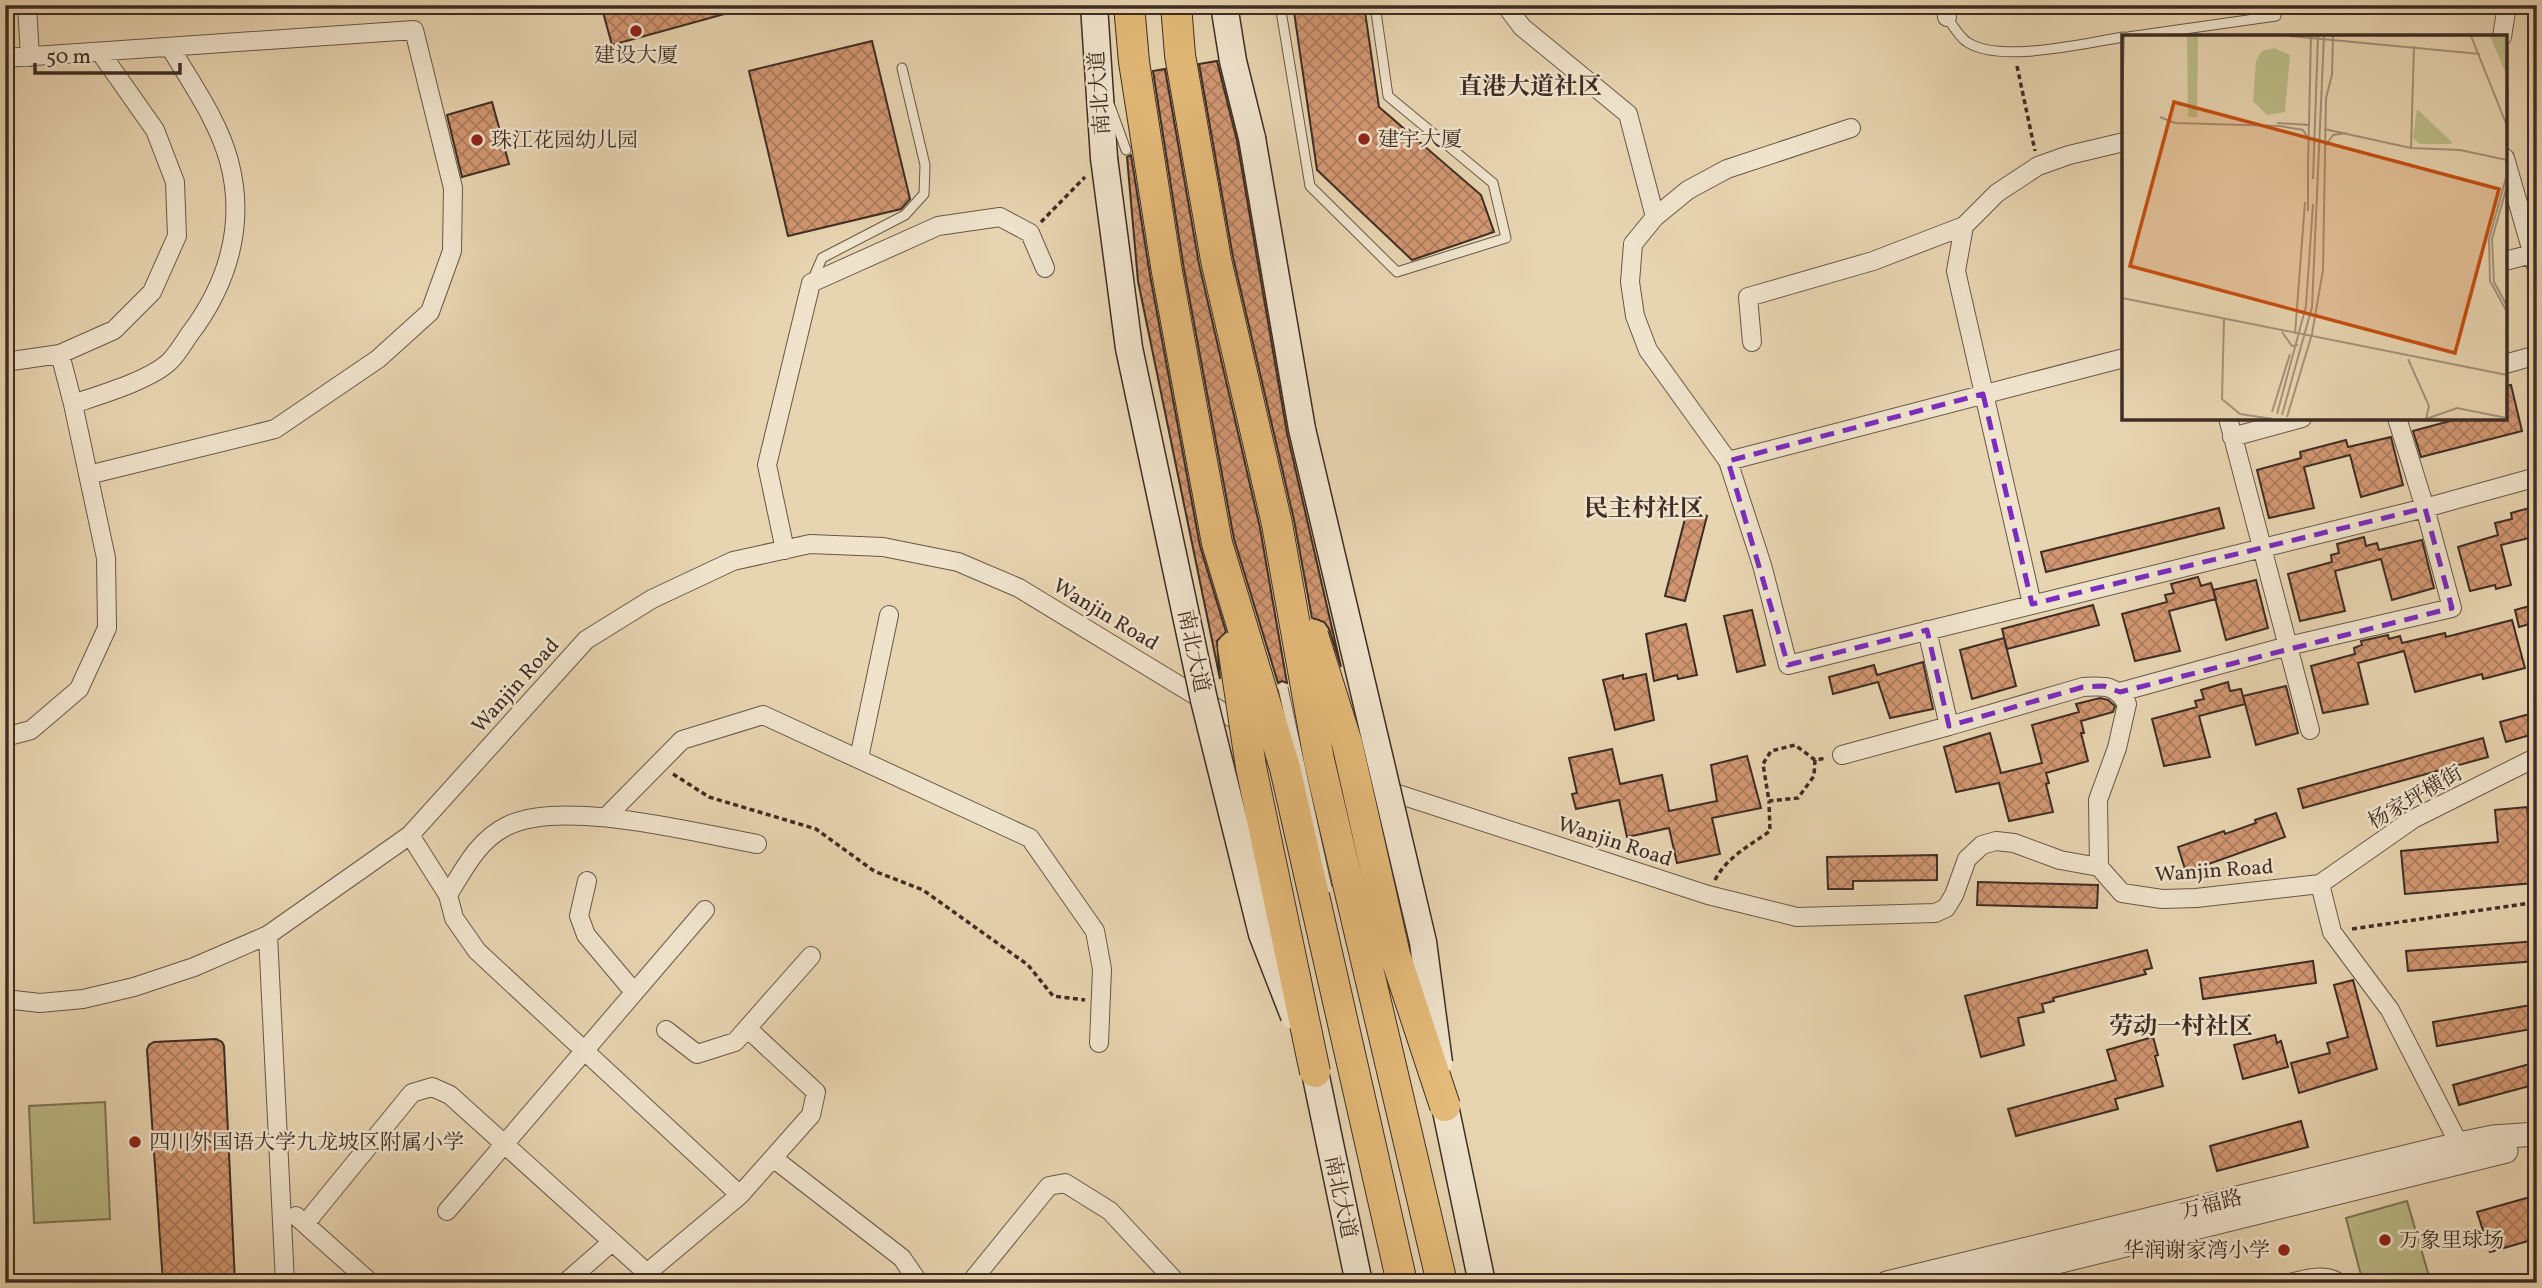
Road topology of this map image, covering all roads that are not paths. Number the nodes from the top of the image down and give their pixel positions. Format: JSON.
{"nodes":[{"id":1,"x":27,"y":5,"type":"edge"},
{"id":2,"x":1094,"y":5,"type":"edge"},
{"id":3,"x":1129,"y":5,"type":"edge"},
{"id":4,"x":1176,"y":5,"type":"edge"},
{"id":5,"x":1224,"y":5,"type":"edge"},
{"id":6,"x":1280,"y":5,"type":"edge"},
{"id":7,"x":1375,"y":5,"type":"edge"},
{"id":8,"x":1509,"y":5,"type":"edge"},
{"id":9,"x":2507,"y":5,"type":"edge"},
{"id":10,"x":1946,"y":11,"type":"edge"},
{"id":11,"x":2276,"y":16,"type":"dead end"},
{"id":12,"x":2140,"y":35,"type":"edge"},
{"id":13,"x":2502,"y":35,"type":"edge"},
{"id":14,"x":2122,"y":38,"type":"edge"},
{"id":15,"x":170,"y":47,"type":"junction"},
{"id":16,"x":100,"y":52,"type":"junction"},
{"id":17,"x":30,"y":57,"type":"junction"},
{"id":18,"x":5,"y":58,"type":"edge"},
{"id":19,"x":902,"y":68,"type":"dead end"},
{"id":20,"x":1851,"y":128,"type":"dead end"},
{"id":21,"x":2122,"y":142,"type":"edge"},
{"id":22,"x":2507,"y":165,"type":"edge"},
{"id":23,"x":1655,"y":217,"type":"junction"},
{"id":24,"x":1964,"y":226,"type":"junction"},
{"id":25,"x":2535,"y":259,"type":"edge"},
{"id":26,"x":2507,"y":261,"type":"edge"},
{"id":27,"x":1045,"y":268,"type":"dead end"},
{"id":28,"x":811,"y":283,"type":"junction"},
{"id":29,"x":1752,"y":342,"type":"dead end"},
{"id":30,"x":60,"y":354,"type":"junction"},
{"id":31,"x":2537,"y":355,"type":"edge"},
{"id":32,"x":2122,"y":359,"type":"edge"},
{"id":33,"x":5,"y":362,"type":"edge"},
{"id":34,"x":2507,"y":363,"type":"edge"},
{"id":35,"x":1983,"y":394,"type":"junction"},
{"id":36,"x":73,"y":404,"type":"junction"},
{"id":37,"x":2228,"y":420,"type":"edge"},
{"id":38,"x":2294,"y":420,"type":"edge"},
{"id":39,"x":2398,"y":420,"type":"edge"},
{"id":40,"x":2232,"y":436,"type":"junction"},
{"id":41,"x":1728,"y":461,"type":"junction"},
{"id":42,"x":88,"y":475,"type":"junction"},
{"id":43,"x":2537,"y":477,"type":"edge"},
{"id":44,"x":2425,"y":508,"type":"junction"},
{"id":45,"x":1277,"y":524,"type":"junction"},
{"id":46,"x":1217,"y":543,"type":"junction"},
{"id":47,"x":2262,"y":547,"type":"junction"},
{"id":48,"x":785,"y":550,"type":"junction"},
{"id":49,"x":2032,"y":604,"type":"junction"},
{"id":50,"x":889,"y":615,"type":"dead end"},
{"id":51,"x":1927,"y":630,"type":"junction"},
{"id":52,"x":2288,"y":646,"type":"junction"},
{"id":53,"x":2120,"y":692,"type":"junction"},
{"id":54,"x":1950,"y":726,"type":"junction"},
{"id":55,"x":2309,"y":730,"type":"dead end"},
{"id":56,"x":5,"y":737,"type":"edge"},
{"id":57,"x":1842,"y":755,"type":"dead end"},
{"id":58,"x":2537,"y":757,"type":"edge"},
{"id":59,"x":859,"y":758,"type":"junction"},
{"id":60,"x":1309,"y":765,"type":"junction"},
{"id":61,"x":606,"y":817,"type":"junction"},
{"id":62,"x":410,"y":835,"type":"junction"},
{"id":63,"x":757,"y":844,"type":"dead end"},
{"id":64,"x":2099,"y":867,"type":"junction"},
{"id":65,"x":587,"y":881,"type":"dead end"},
{"id":66,"x":2320,"y":884,"type":"junction"},
{"id":67,"x":448,"y":895,"type":"junction"},
{"id":68,"x":1331,"y":904,"type":"dead end"},
{"id":69,"x":705,"y":910,"type":"dead end"},
{"id":70,"x":268,"y":935,"type":"junction"},
{"id":71,"x":811,"y":956,"type":"dead end"},
{"id":72,"x":634,"y":992,"type":"junction"},
{"id":73,"x":5,"y":999,"type":"edge"},
{"id":74,"x":747,"y":1028,"type":"junction"},
{"id":75,"x":666,"y":1030,"type":"dead end"},
{"id":76,"x":1099,"y":1043,"type":"dead end"},
{"id":77,"x":584,"y":1050,"type":"junction"},
{"id":78,"x":1315,"y":1072,"type":"junction"},
{"id":79,"x":1445,"y":1106,"type":"junction"},
{"id":80,"x":2537,"y":1134,"type":"edge"},
{"id":81,"x":504,"y":1144,"type":"junction"},
{"id":82,"x":2459,"y":1144,"type":"junction"},
{"id":83,"x":2537,"y":1148,"type":"edge"},
{"id":84,"x":774,"y":1158,"type":"junction"},
{"id":85,"x":740,"y":1195,"type":"junction"},
{"id":86,"x":283,"y":1204,"type":"junction"},
{"id":87,"x":447,"y":1211,"type":"dead end"},
{"id":88,"x":304,"y":1224,"type":"junction"},
{"id":89,"x":612,"y":1242,"type":"junction"},
{"id":90,"x":1353,"y":1255,"type":"junction"},
{"id":91,"x":1476,"y":1255,"type":"junction"},
{"id":92,"x":649,"y":1278,"type":"edge"},
{"id":93,"x":285,"y":1283,"type":"edge"},
{"id":94,"x":371,"y":1283,"type":"edge"},
{"id":95,"x":565,"y":1283,"type":"edge"},
{"id":96,"x":919,"y":1283,"type":"edge"},
{"id":97,"x":970,"y":1283,"type":"edge"},
{"id":98,"x":1177,"y":1283,"type":"edge"},
{"id":99,"x":1348,"y":1283,"type":"edge"},
{"id":100,"x":1359,"y":1283,"type":"edge"},
{"id":101,"x":1402,"y":1283,"type":"edge"},
{"id":102,"x":1442,"y":1283,"type":"edge"},
{"id":103,"x":1482,"y":1283,"type":"edge"},
{"id":104,"x":1489,"y":1283,"type":"edge"},
{"id":105,"x":1887,"y":1283,"type":"edge"},
{"id":106,"x":1972,"y":1283,"type":"edge"},
{"id":107,"x":2273,"y":1283,"type":"edge"},
{"id":108,"x":2345,"y":1283,"type":"edge"}],
"edges":[{"from":1,"to":17,"type":"street"},
{"from":2,"to":78,"type":"main road","name":"南北大道","bridge":true},
{"from":3,"to":46,"type":"highway","name":"南北大道","bridge":true},
{"from":4,"to":45,"type":"highway","bridge":true},
{"from":5,"to":79,"type":"main road","bridge":true},
{"from":6,"to":7,"type":"lane"},
{"from":8,"to":23,"type":"street"},
{"from":9,"to":13,"type":"street"},
{"from":10,"to":14,"type":"lane"},
{"from":11,"to":12,"type":"lane"},
{"from":15,"to":16,"type":"street"},
{"from":15,"to":36,"type":"street"},
{"from":15,"to":42,"type":"street"},
{"from":16,"to":17,"type":"street"},
{"from":16,"to":30,"type":"street"},
{"from":17,"to":18,"type":"street"},
{"from":19,"to":28,"type":"lane"},
{"from":20,"to":23,"type":"street"},
{"from":21,"to":24,"type":"street"},
{"from":22,"to":25,"type":"street"},
{"from":23,"to":41,"type":"street"},
{"from":24,"to":29,"type":"street"},
{"from":24,"to":35,"type":"street"},
{"from":25,"to":26,"type":"street"},
{"from":27,"to":28,"type":"street"},
{"from":28,"to":48,"type":"street"},
{"from":30,"to":33,"type":"street"},
{"from":30,"to":36,"type":"street"},
{"from":31,"to":34,"type":"street"},
{"from":32,"to":35,"type":"street"},
{"from":35,"to":41,"type":"street"},
{"from":35,"to":49,"type":"street"},
{"from":36,"to":42,"type":"street"},
{"from":37,"to":40,"type":"street"},
{"from":38,"to":40,"type":"street"},
{"from":39,"to":44,"type":"street"},
{"from":40,"to":47,"type":"street"},
{"from":41,"to":51,"type":"street"},
{"from":42,"to":56,"type":"street"},
{"from":43,"to":44,"type":"street"},
{"from":44,"to":47,"type":"street"},
{"from":44,"to":52,"type":"street"},
{"from":45,"to":79,"type":"highway","bridge":true},
{"from":45,"to":102,"type":"highway","bridge":true},
{"from":46,"to":78,"type":"highway","bridge":true},
{"from":46,"to":101,"type":"highway","name":"南北大道","bridge":true},
{"from":47,"to":49,"type":"street"},
{"from":47,"to":52,"type":"street"},
{"from":48,"to":60,"type":"street","name":"Wanjin Road"},
{"from":48,"to":62,"type":"street","name":"Wanjin Road"},
{"from":49,"to":51,"type":"street"},
{"from":50,"to":59,"type":"street"},
{"from":51,"to":54,"type":"street"},
{"from":52,"to":53,"type":"street"},
{"from":52,"to":55,"type":"street"},
{"from":53,"to":54,"type":"street"},
{"from":53,"to":64,"type":"street"},
{"from":54,"to":57,"type":"street"},
{"from":58,"to":66,"type":"street","name":"杨家坪横街"},
{"from":59,"to":61,"type":"street"},
{"from":59,"to":76,"type":"street"},
{"from":60,"to":64,"type":"street","name":"Wanjin Road"},
{"from":60,"to":68,"type":"lane","bridge":true},
{"from":61,"to":63,"type":"street"},
{"from":61,"to":67,"type":"street"},
{"from":62,"to":67,"type":"street"},
{"from":62,"to":70,"type":"street","name":"Wanjin Road"},
{"from":64,"to":66,"type":"street","name":"Wanjin Road"},
{"from":65,"to":72,"type":"street"},
{"from":66,"to":82,"type":"street"},
{"from":67,"to":77,"type":"street"},
{"from":69,"to":72,"type":"street"},
{"from":70,"to":73,"type":"street","name":"Wanjin Road"},
{"from":70,"to":86,"type":"street"},
{"from":71,"to":74,"type":"street"},
{"from":72,"to":77,"type":"street"},
{"from":74,"to":75,"type":"street"},
{"from":74,"to":84,"type":"street"},
{"from":77,"to":81,"type":"street"},
{"from":77,"to":85,"type":"street"},
{"from":78,"to":90,"type":"main road","name":"南北大道"},
{"from":79,"to":91,"type":"main road"},
{"from":80,"to":82,"type":"street","name":"万福路"},
{"from":81,"to":87,"type":"street"},
{"from":81,"to":88,"type":"street"},
{"from":81,"to":89,"type":"street"},
{"from":82,"to":105,"type":"street","name":"万福路"},
{"from":83,"to":106,"type":"street","name":"万福路"},
{"from":84,"to":85,"type":"street"},
{"from":84,"to":96,"type":"street"},
{"from":85,"to":92,"type":"street"},
{"from":86,"to":88,"type":"street"},
{"from":86,"to":93,"type":"street"},
{"from":88,"to":94,"type":"street"},
{"from":89,"to":92,"type":"street"},
{"from":89,"to":95,"type":"street"},
{"from":90,"to":99,"type":"main road"},
{"from":90,"to":100,"type":"main road","name":"南北大道"},
{"from":91,"to":103,"type":"main road"},
{"from":91,"to":104,"type":"main road"},
{"from":97,"to":98,"type":"street"},
{"from":107,"to":108,"type":"lane"}]}
